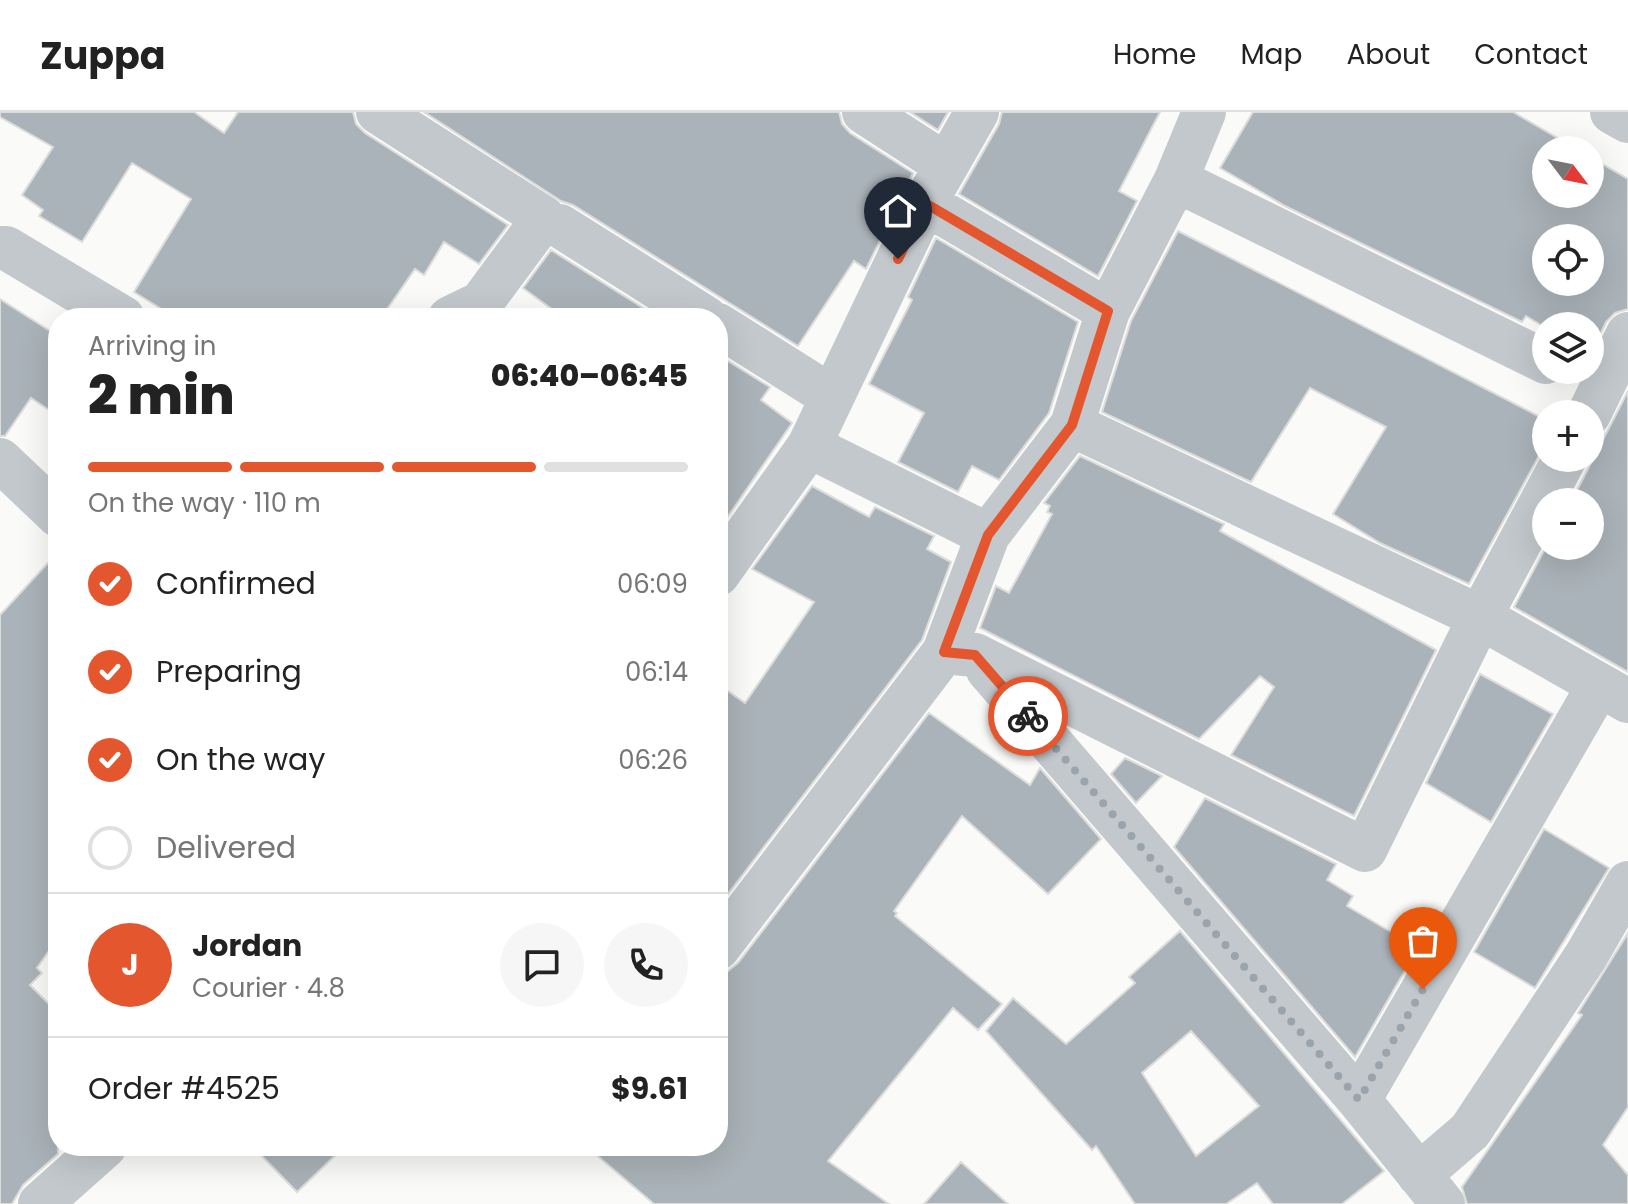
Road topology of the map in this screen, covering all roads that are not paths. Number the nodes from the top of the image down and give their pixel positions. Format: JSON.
{"nodes":[{"id":1,"x":378,"y":112,"type":"edge"},
{"id":2,"x":864,"y":112,"type":"edge"},
{"id":3,"x":977,"y":112,"type":"edge"},
{"id":4,"x":1204,"y":112,"type":"edge"},
{"id":5,"x":1612,"y":112,"type":"edge"},
{"id":6,"x":1628,"y":121,"type":"edge"},
{"id":7,"x":946,"y":165,"type":"junction"},
{"id":8,"x":1176,"y":180,"type":"junction"},
{"id":9,"x":925,"y":203,"type":"junction"},
{"id":10,"x":560,"y":226,"type":"dead end"},
{"id":11,"x":0,"y":248,"type":"edge"},
{"id":12,"x":106,"y":308,"type":"edge"},
{"id":13,"x":471,"y":308,"type":"edge"},
{"id":14,"x":690,"y":308,"type":"edge"},
{"id":15,"x":1108,"y":311,"type":"junction"},
{"id":16,"x":728,"y":331,"type":"edge"},
{"id":17,"x":1628,"y":334,"type":"edge"},
{"id":18,"x":1532,"y":355,"type":"edge"},
{"id":19,"x":1581,"y":384,"type":"edge"},
{"id":20,"x":832,"y":397,"type":"junction"},
{"id":21,"x":1606,"y":402,"type":"edge"},
{"id":22,"x":1072,"y":425,"type":"junction"},
{"id":23,"x":809,"y":446,"type":"junction"},
{"id":24,"x":0,"y":460,"type":"edge"},
{"id":25,"x":1558,"y":472,"type":"edge"},
{"id":26,"x":48,"y":506,"type":"edge"},
{"id":27,"x":988,"y":535,"type":"junction"},
{"id":28,"x":728,"y":560,"type":"edge"},
{"id":29,"x":1480,"y":617,"type":"junction"},
{"id":30,"x":960,"y":653,"type":"junction"},
{"id":31,"x":1613,"y":693,"type":"edge"},
{"id":32,"x":1628,"y":883,"type":"edge"},
{"id":33,"x":728,"y":936,"type":"edge"},
{"id":34,"x":1359,"y":1100,"type":"junction"},
{"id":35,"x":94,"y":1156,"type":"edge"},
{"id":36,"x":1431,"y":1189,"type":"edge"},
{"id":37,"x":40,"y":1204,"type":"edge"}],
"edges":[{"from":1,"to":13,"type":"street"},
{"from":2,"to":7,"type":"street"},
{"from":3,"to":7,"type":"street"},
{"from":4,"to":8,"type":"street"},
{"from":5,"to":6,"type":"street"},
{"from":7,"to":9,"type":"street"},
{"from":8,"to":15,"type":"street"},
{"from":8,"to":18,"type":"street"},
{"from":9,"to":15,"type":"street"},
{"from":9,"to":20,"type":"street"},
{"from":10,"to":14,"type":"street"},
{"from":11,"to":12,"type":"street"},
{"from":15,"to":22,"type":"street"},
{"from":16,"to":20,"type":"street"},
{"from":17,"to":21,"type":"street"},
{"from":19,"to":21,"type":"street"},
{"from":20,"to":23,"type":"street"},
{"from":22,"to":27,"type":"street"},
{"from":22,"to":29,"type":"street"},
{"from":23,"to":27,"type":"street"},
{"from":23,"to":28,"type":"street"},
{"from":24,"to":26,"type":"street"},
{"from":25,"to":29,"type":"street"},
{"from":27,"to":30,"type":"street"},
{"from":29,"to":30,"type":"street"},
{"from":29,"to":31,"type":"street"},
{"from":30,"to":33,"type":"street"},
{"from":30,"to":34,"type":"street"},
{"from":31,"to":34,"type":"street"},
{"from":32,"to":36,"type":"street"},
{"from":34,"to":36,"type":"street"},
{"from":35,"to":37,"type":"street"}]}
